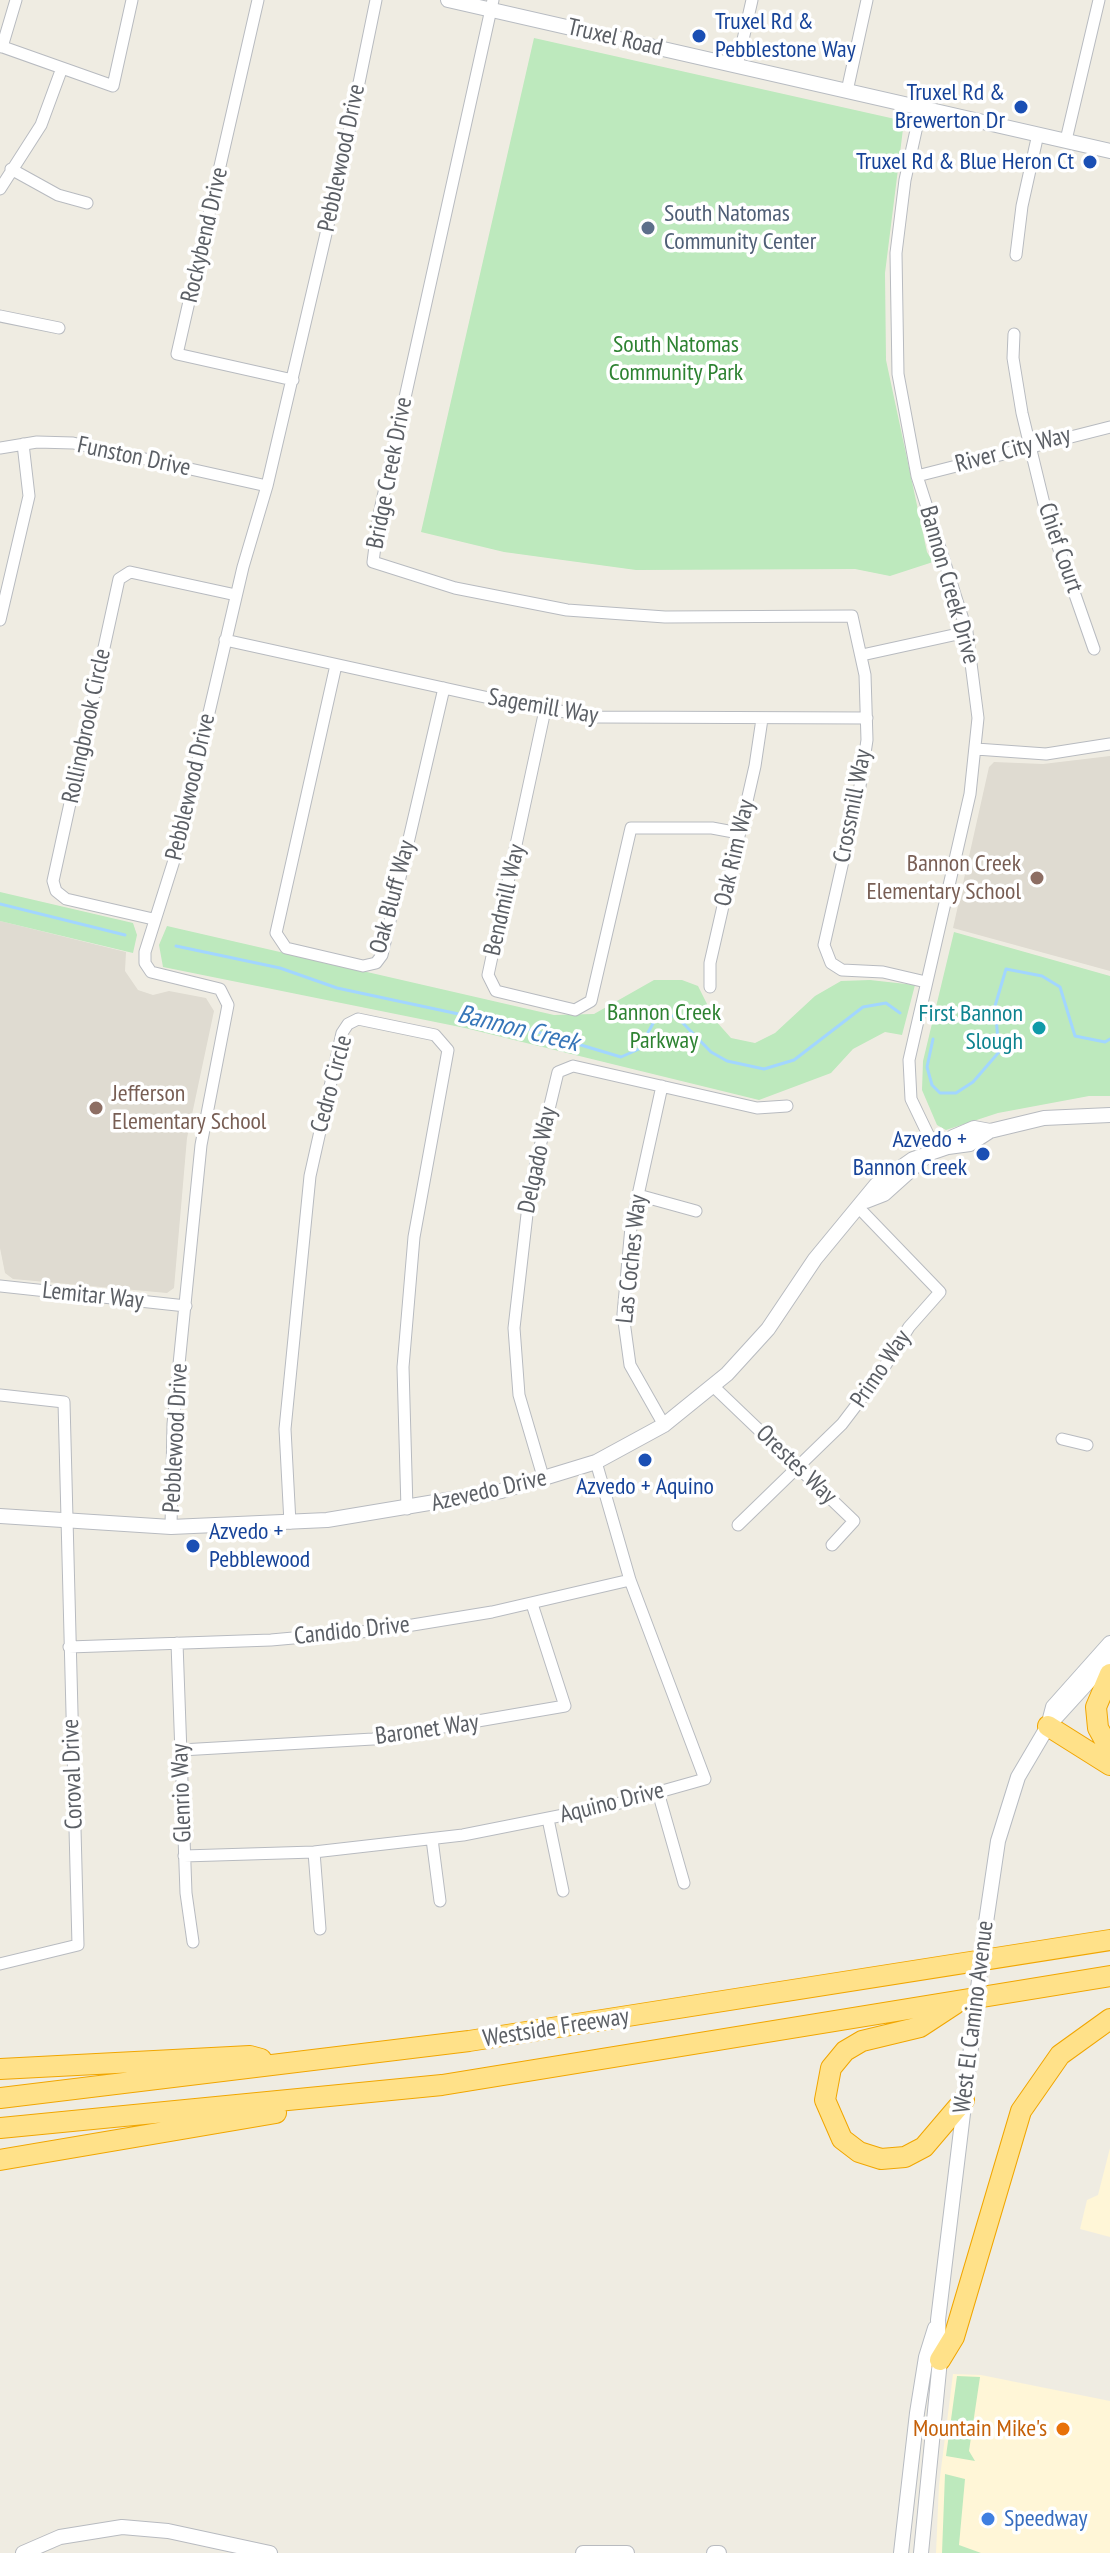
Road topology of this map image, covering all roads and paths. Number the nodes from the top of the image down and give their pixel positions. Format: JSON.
{"nodes":[{"id":1,"x":16,"y":0,"type":"edge"},
{"id":2,"x":132,"y":0,"type":"edge"},
{"id":3,"x":258,"y":0,"type":"edge"},
{"id":4,"x":376,"y":0,"type":"edge"},
{"id":5,"x":448,"y":0,"type":"edge"},
{"id":6,"x":752,"y":0,"type":"edge"},
{"id":7,"x":867,"y":0,"type":"edge"},
{"id":8,"x":1099,"y":0,"type":"edge"},
{"id":9,"x":492,"y":5,"type":"edge"},
{"id":10,"x":1,"y":46,"type":"edge"},
{"id":11,"x":737,"y":66,"type":"junction"},
{"id":12,"x":62,"y":68,"type":"junction"},
{"id":13,"x":847,"y":91,"type":"junction"},
{"id":14,"x":921,"y":108,"type":"junction"},
{"id":15,"x":1038,"y":134,"type":"junction"},
{"id":16,"x":1066,"y":140,"type":"junction"},
{"id":17,"x":1110,"y":151,"type":"edge"},
{"id":18,"x":11,"y":169,"type":"junction"},
{"id":19,"x":0,"y":189,"type":"edge"},
{"id":20,"x":87,"y":203,"type":"dead end"},
{"id":21,"x":1016,"y":255,"type":"dead end"},
{"id":22,"x":0,"y":316,"type":"edge"},
{"id":23,"x":59,"y":328,"type":"dead end"},
{"id":24,"x":1014,"y":334,"type":"dead end"},
{"id":25,"x":293,"y":380,"type":"junction"},
{"id":26,"x":1110,"y":427,"type":"edge"},
{"id":27,"x":23,"y":444,"type":"junction"},
{"id":28,"x":1030,"y":446,"type":"junction"},
{"id":29,"x":0,"y":448,"type":"edge"},
{"id":30,"x":917,"y":476,"type":"junction"},
{"id":31,"x":267,"y":486,"type":"junction"},
{"id":32,"x":236,"y":595,"type":"junction"},
{"id":33,"x":0,"y":620,"type":"edge"},
{"id":34,"x":967,"y":632,"type":"junction"},
{"id":35,"x":225,"y":640,"type":"junction"},
{"id":36,"x":1094,"y":649,"type":"dead end"},
{"id":37,"x":862,"y":655,"type":"junction"},
{"id":38,"x":336,"y":665,"type":"junction"},
{"id":39,"x":444,"y":688,"type":"junction"},
{"id":40,"x":545,"y":710,"type":"junction"},
{"id":41,"x":867,"y":718,"type":"junction"},
{"id":42,"x":762,"y":719,"type":"junction"},
{"id":43,"x":1110,"y":744,"type":"edge"},
{"id":44,"x":976,"y":749,"type":"junction"},
{"id":45,"x":739,"y":833,"type":"junction"},
{"id":46,"x":153,"y":919,"type":"junction"},
{"id":47,"x":926,"y":982,"type":"junction"},
{"id":48,"x":710,"y":987,"type":"dead end"},
{"id":49,"x":662,"y":1086,"type":"junction"},
{"id":50,"x":787,"y":1106,"type":"dead end"},
{"id":51,"x":1110,"y":1115,"type":"edge"},
{"id":52,"x":937,"y":1151,"type":"junction"},
{"id":53,"x":638,"y":1195,"type":"junction"},
{"id":54,"x":863,"y":1204,"type":"junction"},
{"id":55,"x":696,"y":1211,"type":"dead end"},
{"id":56,"x":0,"y":1286,"type":"edge"},
{"id":57,"x":186,"y":1306,"type":"junction"},
{"id":58,"x":714,"y":1387,"type":"junction"},
{"id":59,"x":0,"y":1395,"type":"edge"},
{"id":60,"x":664,"y":1425,"type":"junction"},
{"id":61,"x":1062,"y":1439,"type":"dead end"},
{"id":62,"x":1087,"y":1445,"type":"dead end"},
{"id":63,"x":596,"y":1462,"type":"junction"},
{"id":64,"x":799,"y":1468,"type":"junction"},
{"id":65,"x":544,"y":1480,"type":"junction"},
{"id":66,"x":407,"y":1509,"type":"junction"},
{"id":67,"x":0,"y":1516,"type":"edge"},
{"id":68,"x":65,"y":1523,"type":"junction"},
{"id":69,"x":290,"y":1523,"type":"junction"},
{"id":70,"x":738,"y":1525,"type":"dead end"},
{"id":71,"x":171,"y":1527,"type":"junction"},
{"id":72,"x":832,"y":1545,"type":"dead end"},
{"id":73,"x":630,"y":1580,"type":"junction"},
{"id":74,"x":532,"y":1604,"type":"junction"},
{"id":75,"x":177,"y":1643,"type":"junction"},
{"id":76,"x":1110,"y":1643,"type":"edge"},
{"id":77,"x":69,"y":1647,"type":"junction"},
{"id":78,"x":1110,"y":1658,"type":"edge"},
{"id":79,"x":1110,"y":1674,"type":"edge"},
{"id":80,"x":1048,"y":1726,"type":"junction"},
{"id":81,"x":181,"y":1750,"type":"junction"},
{"id":82,"x":1110,"y":1750,"type":"edge"},
{"id":83,"x":1110,"y":1765,"type":"edge"},
{"id":84,"x":658,"y":1792,"type":"junction"},
{"id":85,"x":548,"y":1819,"type":"junction"},
{"id":86,"x":432,"y":1839,"type":"junction"},
{"id":87,"x":314,"y":1852,"type":"junction"},
{"id":88,"x":184,"y":1856,"type":"junction"},
{"id":89,"x":684,"y":1883,"type":"dead end"},
{"id":90,"x":563,"y":1891,"type":"dead end"},
{"id":91,"x":440,"y":1901,"type":"dead end"},
{"id":92,"x":320,"y":1929,"type":"dead end"},
{"id":93,"x":1110,"y":1940,"type":"edge"},
{"id":94,"x":193,"y":1942,"type":"dead end"},
{"id":95,"x":0,"y":1964,"type":"edge"},
{"id":96,"x":1110,"y":1976,"type":"edge"},
{"id":97,"x":962,"y":2000,"type":"junction"},
{"id":98,"x":1110,"y":2019,"type":"edge"},
{"id":99,"x":280,"y":2066,"type":"junction"},
{"id":100,"x":0,"y":2069,"type":"edge"},
{"id":101,"x":442,"y":2085,"type":"junction"},
{"id":102,"x":0,"y":2098,"type":"edge"},
{"id":103,"x":964,"y":2100,"type":"junction"},
{"id":104,"x":0,"y":2128,"type":"edge"},
{"id":105,"x":0,"y":2160,"type":"edge"},
{"id":106,"x":938,"y":2320,"type":"junction"},
{"id":107,"x":940,"y":2360,"type":"junction"},
{"id":108,"x":23,"y":2553,"type":"edge"},
{"id":109,"x":270,"y":2553,"type":"edge"},
{"id":110,"x":583,"y":2553,"type":"edge"},
{"id":111,"x":627,"y":2553,"type":"edge"},
{"id":112,"x":901,"y":2553,"type":"edge"},
{"id":113,"x":921,"y":2553,"type":"edge"}],
"edges":[{"from":1,"to":10,"type":"street"},
{"from":2,"to":12,"type":"street"},
{"from":3,"to":25,"type":"street","name":"Rockybend Drive"},
{"from":4,"to":25,"type":"street","name":"Pebblewood Drive"},
{"from":5,"to":9,"type":"main road","name":"Truxel Road"},
{"from":6,"to":11,"type":"street"},
{"from":7,"to":13,"type":"street"},
{"from":8,"to":16,"type":"street"},
{"from":9,"to":11,"type":"main road","name":"Truxel Road"},
{"from":9,"to":37,"type":"street","name":"Bridge Creek Drive"},
{"from":10,"to":12,"type":"street"},
{"from":11,"to":13,"type":"main road","name":"Truxel Road"},
{"from":12,"to":18,"type":"street"},
{"from":13,"to":14,"type":"main road","name":"Truxel Road"},
{"from":14,"to":15,"type":"main road","name":"Truxel Road"},
{"from":14,"to":30,"type":"street","name":"Bannon Creek Drive"},
{"from":15,"to":16,"type":"main road","name":"Truxel Road"},
{"from":15,"to":21,"type":"street"},
{"from":16,"to":17,"type":"main road","name":"Truxel Road"},
{"from":18,"to":19,"type":"street"},
{"from":18,"to":20,"type":"street"},
{"from":22,"to":23,"type":"street"},
{"from":24,"to":28,"type":"street","name":"Chief Court"},
{"from":25,"to":31,"type":"street","name":"Pebblewood Drive"},
{"from":26,"to":28,"type":"street","name":"River City Way"},
{"from":27,"to":29,"type":"street","name":"Funston Drive"},
{"from":27,"to":31,"type":"street","name":"Funston Drive"},
{"from":27,"to":33,"type":"street"},
{"from":28,"to":30,"type":"street","name":"River City Way"},
{"from":28,"to":36,"type":"street","name":"Chief Court"},
{"from":30,"to":34,"type":"street","name":"Bannon Creek Drive"},
{"from":31,"to":32,"type":"street","name":"Pebblewood Drive"},
{"from":32,"to":35,"type":"street","name":"Pebblewood Drive"},
{"from":32,"to":46,"type":"street","name":"Rollingbrook Circle"},
{"from":34,"to":37,"type":"street"},
{"from":34,"to":44,"type":"street","name":"Bannon Creek Drive"},
{"from":35,"to":38,"type":"street","name":"Sagemill Way"},
{"from":35,"to":46,"type":"street","name":"Pebblewood Drive"},
{"from":37,"to":41,"type":"street","name":"Crossmill Way"},
{"from":38,"to":39,"type":"street","name":"Sagemill Way"},
{"from":38,"to":39,"type":"street","name":"Oak Bluff Way"},
{"from":39,"to":40,"type":"street","name":"Sagemill Way"},
{"from":40,"to":42,"type":"street","name":"Sagemill Way"},
{"from":40,"to":45,"type":"street","name":"Bendmill Way"},
{"from":41,"to":42,"type":"street","name":"Sagemill Way"},
{"from":41,"to":47,"type":"street","name":"Crossmill Way"},
{"from":42,"to":45,"type":"street","name":"Oak Rim Way"},
{"from":43,"to":44,"type":"street"},
{"from":44,"to":47,"type":"street","name":"Bannon Creek Drive"},
{"from":45,"to":48,"type":"street","name":"Oak Rim Way"},
{"from":46,"to":57,"type":"street","name":"Pebblewood Drive"},
{"from":47,"to":52,"type":"street","name":"Bannon Creek Drive"},
{"from":49,"to":50,"type":"street","name":"Delgado Way"},
{"from":49,"to":53,"type":"street","name":"Las Coches Way"},
{"from":49,"to":65,"type":"street","name":"Delgado Way"},
{"from":51,"to":52,"type":"main road","name":"Azevedo Drive"},
{"from":52,"to":54,"type":"main road","name":"Azevedo Drive"},
{"from":53,"to":55,"type":"street"},
{"from":53,"to":60,"type":"street","name":"Las Coches Way"},
{"from":54,"to":58,"type":"main road","name":"Azevedo Drive"},
{"from":54,"to":64,"type":"street","name":"Primo Way"},
{"from":56,"to":57,"type":"street","name":"Lemitar Way"},
{"from":57,"to":71,"type":"street","name":"Pebblewood Drive"},
{"from":58,"to":60,"type":"main road","name":"Azevedo Drive"},
{"from":58,"to":64,"type":"street","name":"Orestes Way"},
{"from":59,"to":68,"type":"street","name":"Coroval Drive"},
{"from":60,"to":63,"type":"main road","name":"Azevedo Drive"},
{"from":61,"to":62,"type":"street"},
{"from":63,"to":65,"type":"main road","name":"Azevedo Drive"},
{"from":63,"to":73,"type":"street","name":"Aquino Drive"},
{"from":64,"to":70,"type":"street","name":"Primo Way"},
{"from":64,"to":72,"type":"street","name":"Orestes Way"},
{"from":65,"to":66,"type":"main road","name":"Azevedo Drive"},
{"from":66,"to":69,"type":"main road","name":"Azevedo Drive"},
{"from":66,"to":69,"type":"street","name":"Cedro Circle"},
{"from":67,"to":68,"type":"main road","name":"Azevedo Drive"},
{"from":68,"to":71,"type":"main road","name":"Azevedo Drive"},
{"from":68,"to":77,"type":"street","name":"Coroval Drive"},
{"from":69,"to":71,"type":"main road","name":"Azevedo Drive"},
{"from":73,"to":74,"type":"street","name":"Candido Drive"},
{"from":73,"to":84,"type":"street","name":"Aquino Drive"},
{"from":74,"to":75,"type":"street","name":"Candido Drive"},
{"from":74,"to":81,"type":"street","name":"Baronet Way"},
{"from":75,"to":77,"type":"street","name":"Candido Drive"},
{"from":75,"to":81,"type":"street","name":"Glenrio Way"},
{"from":76,"to":80,"type":"main road","name":"West El Camino Avenue"},
{"from":77,"to":95,"type":"street","name":"Coroval Drive"},
{"from":78,"to":80,"type":"main road","name":"West El Camino Avenue"},
{"from":79,"to":82,"type":"highway"},
{"from":80,"to":83,"type":"highway"},
{"from":80,"to":103,"type":"main road","name":"West El Camino Avenue","bridge":true},
{"from":81,"to":88,"type":"street","name":"Glenrio Way"},
{"from":84,"to":85,"type":"street","name":"Aquino Drive"},
{"from":84,"to":89,"type":"street"},
{"from":85,"to":86,"type":"street","name":"Aquino Drive"},
{"from":85,"to":90,"type":"street"},
{"from":86,"to":87,"type":"street","name":"Aquino Drive"},
{"from":86,"to":91,"type":"street"},
{"from":87,"to":88,"type":"street","name":"Aquino Drive"},
{"from":87,"to":92,"type":"street"},
{"from":88,"to":94,"type":"street","name":"Glenrio Way"},
{"from":93,"to":99,"type":"highway","name":"Westside Freeway"},
{"from":96,"to":97,"type":"highway","name":"Westside Freeway"},
{"from":97,"to":101,"type":"highway","name":"Westside Freeway"},
{"from":97,"to":103,"type":"highway"},
{"from":98,"to":107,"type":"highway"},
{"from":99,"to":100,"type":"highway"},
{"from":99,"to":102,"type":"highway","name":"Westside Freeway"},
{"from":101,"to":104,"type":"highway","name":"Westside Freeway"},
{"from":101,"to":105,"type":"highway"},
{"from":103,"to":106,"type":"main road","name":"West El Camino Avenue"},
{"from":106,"to":107,"type":"main road","name":"West El Camino Avenue"},
{"from":106,"to":112,"type":"main road","name":"West El Camino Avenue"},
{"from":107,"to":113,"type":"main road","name":"West El Camino Avenue"},
{"from":108,"to":109,"type":"main road"},
{"from":110,"to":111,"type":"main road"}]}
